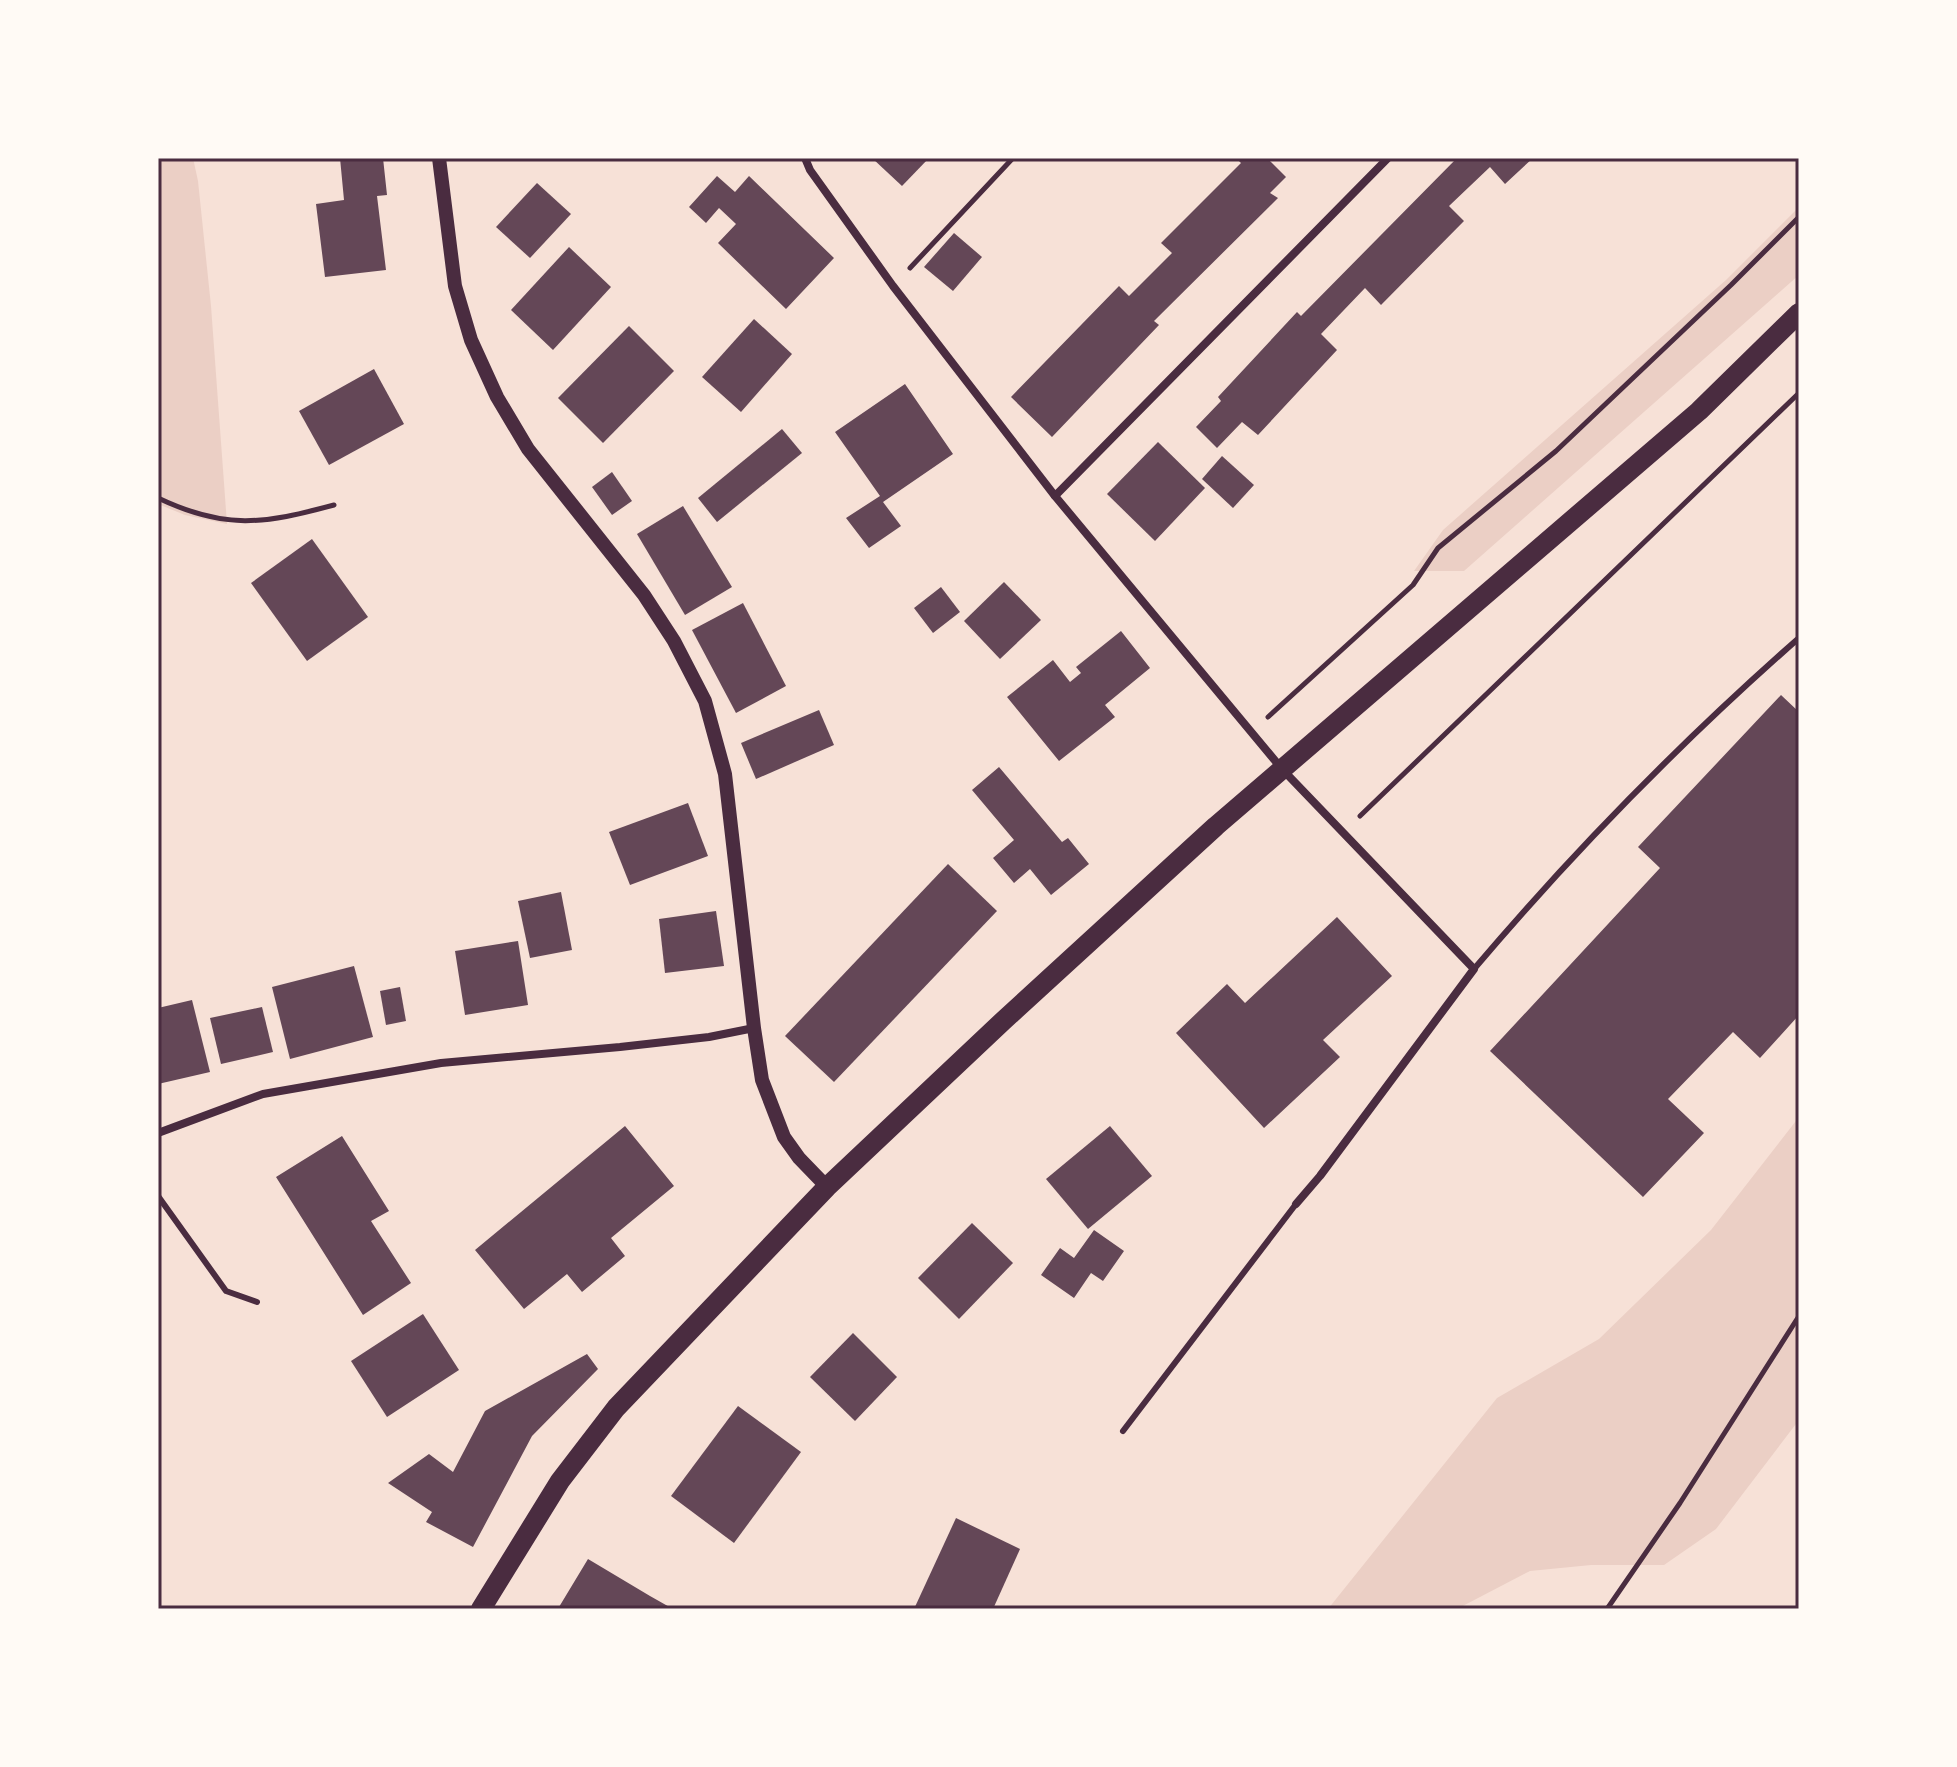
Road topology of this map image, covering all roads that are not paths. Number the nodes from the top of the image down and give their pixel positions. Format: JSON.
{"nodes":[{"id":1,"x":439,"y":158,"type":"edge"},
{"id":2,"x":805,"y":158,"type":"edge"},
{"id":3,"x":1388,"y":158,"type":"edge"},
{"id":4,"x":1799,"y":313,"type":"edge"},
{"id":5,"x":1055,"y":496,"type":"junction"},
{"id":6,"x":1799,"y":638,"type":"edge"},
{"id":7,"x":1282,"y":769,"type":"junction"},
{"id":8,"x":1474,"y":969,"type":"junction"},
{"id":9,"x":754,"y":1028,"type":"junction"},
{"id":10,"x":158,"y":1133,"type":"edge"},
{"id":11,"x":827,"y":1187,"type":"junction"},
{"id":12,"x":158,"y":1196,"type":"edge"},
{"id":13,"x":1296,"y":1204,"type":"joint"},
{"id":14,"x":257,"y":1302,"type":"dead end"},
{"id":15,"x":1123,"y":1431,"type":"dead end"},
{"id":16,"x":481,"y":1609,"type":"edge"}],
"edges":[{"from":1,"to":9,"type":"street"},
{"from":2,"to":5,"type":"street"},
{"from":3,"to":5,"type":"street"},
{"from":4,"to":7,"type":"main road"},
{"from":5,"to":7,"type":"street"},
{"from":6,"to":8,"type":"lane"},
{"from":7,"to":8,"type":"street"},
{"from":7,"to":11,"type":"main road"},
{"from":8,"to":13,"type":"street"},
{"from":9,"to":10,"type":"street"},
{"from":9,"to":11,"type":"street"},
{"from":11,"to":16,"type":"main road"},
{"from":12,"to":14,"type":"lane"},
{"from":13,"to":15,"type":"lane"}]}
